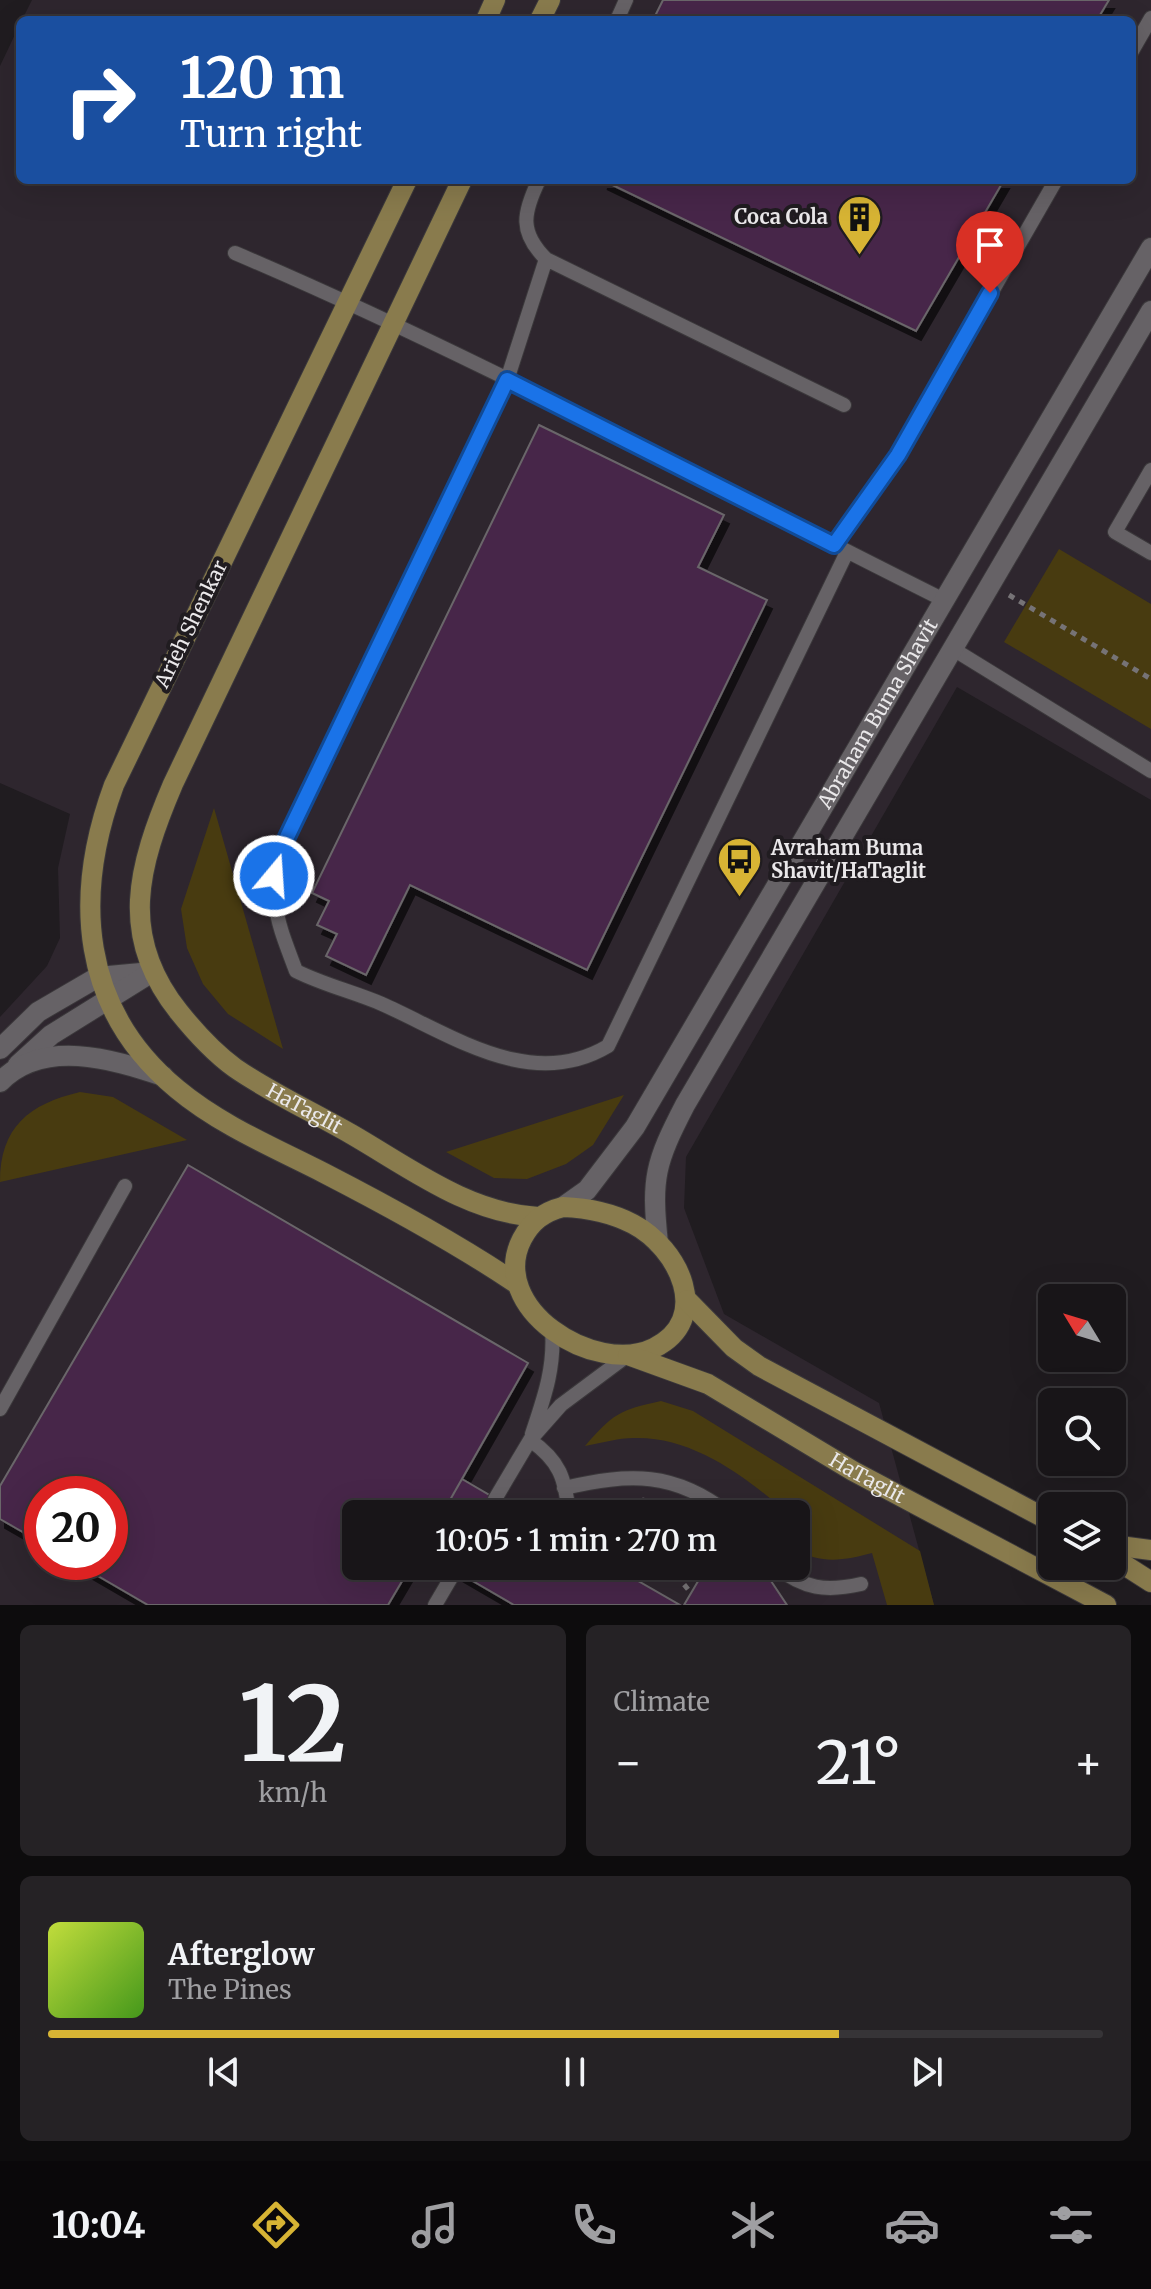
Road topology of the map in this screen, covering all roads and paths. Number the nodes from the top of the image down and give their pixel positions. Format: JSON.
{"nodes":[{"id":1,"x":1151,"y":18,"type":"edge"},
{"id":2,"x":1136,"y":44,"type":"edge"},
{"id":3,"x":405,"y":184,"type":"edge"},
{"id":4,"x":460,"y":184,"type":"edge"},
{"id":5,"x":538,"y":184,"type":"edge"},
{"id":6,"x":1054,"y":184,"type":"edge"},
{"id":7,"x":1151,"y":248,"type":"edge"},
{"id":8,"x":235,"y":253,"type":"dead end"},
{"id":9,"x":546,"y":259,"type":"junction"},
{"id":10,"x":348,"y":301,"type":"junction"},
{"id":11,"x":1151,"y":311,"type":"edge"},
{"id":12,"x":394,"y":324,"type":"junction"},
{"id":13,"x":507,"y":380,"type":"junction"},
{"id":14,"x":844,"y":405,"type":"dead end"},
{"id":15,"x":1151,"y":470,"type":"edge"},
{"id":16,"x":840,"y":548,"type":"junction"},
{"id":17,"x":1151,"y":553,"type":"edge"},
{"id":18,"x":991,"y":584,"type":"junction"},
{"id":19,"x":944,"y":600,"type":"junction"},
{"id":20,"x":953,"y":649,"type":"junction"},
{"id":21,"x":1151,"y":679,"type":"edge"},
{"id":22,"x":1151,"y":771,"type":"edge"},
{"id":23,"x":152,"y":972,"type":"junction"},
{"id":24,"x":98,"y":977,"type":"junction"},
{"id":25,"x":108,"y":1001,"type":"junction"},
{"id":26,"x":0,"y":1049,"type":"edge"},
{"id":27,"x":6,"y":1076,"type":"edge"},
{"id":28,"x":163,"y":1076,"type":"junction"},
{"id":29,"x":125,"y":1186,"type":"dead end"},
{"id":30,"x":563,"y":1207,"type":"junction"},
{"id":31,"x":538,"y":1217,"type":"junction"},
{"id":32,"x":658,"y":1243,"type":"junction"},
{"id":33,"x":514,"y":1282,"type":"junction"},
{"id":34,"x":687,"y":1300,"type":"junction"},
{"id":35,"x":552,"y":1329,"type":"junction"},
{"id":36,"x":628,"y":1355,"type":"junction"},
{"id":37,"x":0,"y":1409,"type":"edge"},
{"id":38,"x":530,"y":1440,"type":"junction"},
{"id":39,"x":564,"y":1488,"type":"junction"},
{"id":40,"x":495,"y":1499,"type":"dead end"},
{"id":41,"x":566,"y":1500,"type":"edge"},
{"id":42,"x":708,"y":1500,"type":"edge"},
{"id":43,"x":1038,"y":1515,"type":"edge"},
{"id":44,"x":1126,"y":1547,"type":"edge"},
{"id":45,"x":1151,"y":1550,"type":"edge"},
{"id":46,"x":1126,"y":1566,"type":"edge"},
{"id":47,"x":450,"y":1580,"type":"edge"},
{"id":48,"x":680,"y":1580,"type":"edge"},
{"id":49,"x":798,"y":1580,"type":"edge"},
{"id":50,"x":1151,"y":1582,"type":"edge"},
{"id":51,"x":861,"y":1584,"type":"dead end"},
{"id":52,"x":1062,"y":1585,"type":"junction"},
{"id":53,"x":691,"y":1593,"type":"dead end"},
{"id":54,"x":435,"y":1605,"type":"edge"},
{"id":55,"x":1081,"y":1605,"type":"edge"},
{"id":56,"x":1106,"y":1605,"type":"edge"}],
"edges":[{"from":1,"to":2,"type":"lane"},
{"from":3,"to":10,"type":"street","name":"Arieh Shenkar"},
{"from":4,"to":12,"type":"street"},
{"from":5,"to":9,"type":"lane"},
{"from":6,"to":16,"type":"lane"},
{"from":7,"to":19,"type":"street","name":"Abraham Buma Shavit"},
{"from":8,"to":10,"type":"lane"},
{"from":9,"to":13,"type":"lane"},
{"from":9,"to":14,"type":"lane"},
{"from":10,"to":12,"type":"lane"},
{"from":10,"to":24,"type":"street","name":"Arieh Shenkar"},
{"from":11,"to":18,"type":"street","name":"Abraham Buma Shavit"},
{"from":12,"to":13,"type":"lane"},
{"from":12,"to":23,"type":"street","name":"HaTaglit"},
{"from":13,"to":16,"type":"lane"},
{"from":13,"to":16,"type":"lane"},
{"from":15,"to":17,"type":"lane"},
{"from":16,"to":19,"type":"lane"},
{"from":18,"to":20,"type":"street","name":"Abraham Buma Shavit"},
{"from":18,"to":21,"type":"path"},
{"from":19,"to":30,"type":"street","name":"Abraham Buma Shavit"},
{"from":20,"to":22,"type":"lane"},
{"from":20,"to":32,"type":"street","name":"Abraham Buma Shavit"},
{"from":23,"to":24,"type":"street"},
{"from":23,"to":25,"type":"street"},
{"from":23,"to":31,"type":"street","name":"HaTaglit"},
{"from":24,"to":25,"type":"street","name":"Arieh Shenkar"},
{"from":24,"to":26,"type":"street"},
{"from":25,"to":27,"type":"street"},
{"from":25,"to":28,"type":"street","name":"Arieh Shenkar"},
{"from":27,"to":28,"type":"street"},
{"from":28,"to":33,"type":"street"},
{"from":29,"to":37,"type":"lane"},
{"from":30,"to":31,"type":"street"},
{"from":30,"to":32,"type":"street"},
{"from":31,"to":33,"type":"street"},
{"from":32,"to":34,"type":"street"},
{"from":33,"to":35,"type":"street"},
{"from":34,"to":36,"type":"street"},
{"from":34,"to":43,"type":"street"},
{"from":35,"to":36,"type":"street"},
{"from":35,"to":38,"type":"lane"},
{"from":36,"to":38,"type":"lane"},
{"from":36,"to":52,"type":"street","name":"HaTaglit"},
{"from":38,"to":39,"type":"lane"},
{"from":38,"to":40,"type":"lane"},
{"from":39,"to":41,"type":"lane"},
{"from":39,"to":42,"type":"lane"},
{"from":44,"to":45,"type":"street"},
{"from":46,"to":50,"type":"street"},
{"from":47,"to":54,"type":"lane"},
{"from":48,"to":53,"type":"path"},
{"from":49,"to":51,"type":"lane"},
{"from":52,"to":55,"type":"street"},
{"from":52,"to":56,"type":"street","name":"HaTaglit"}]}
